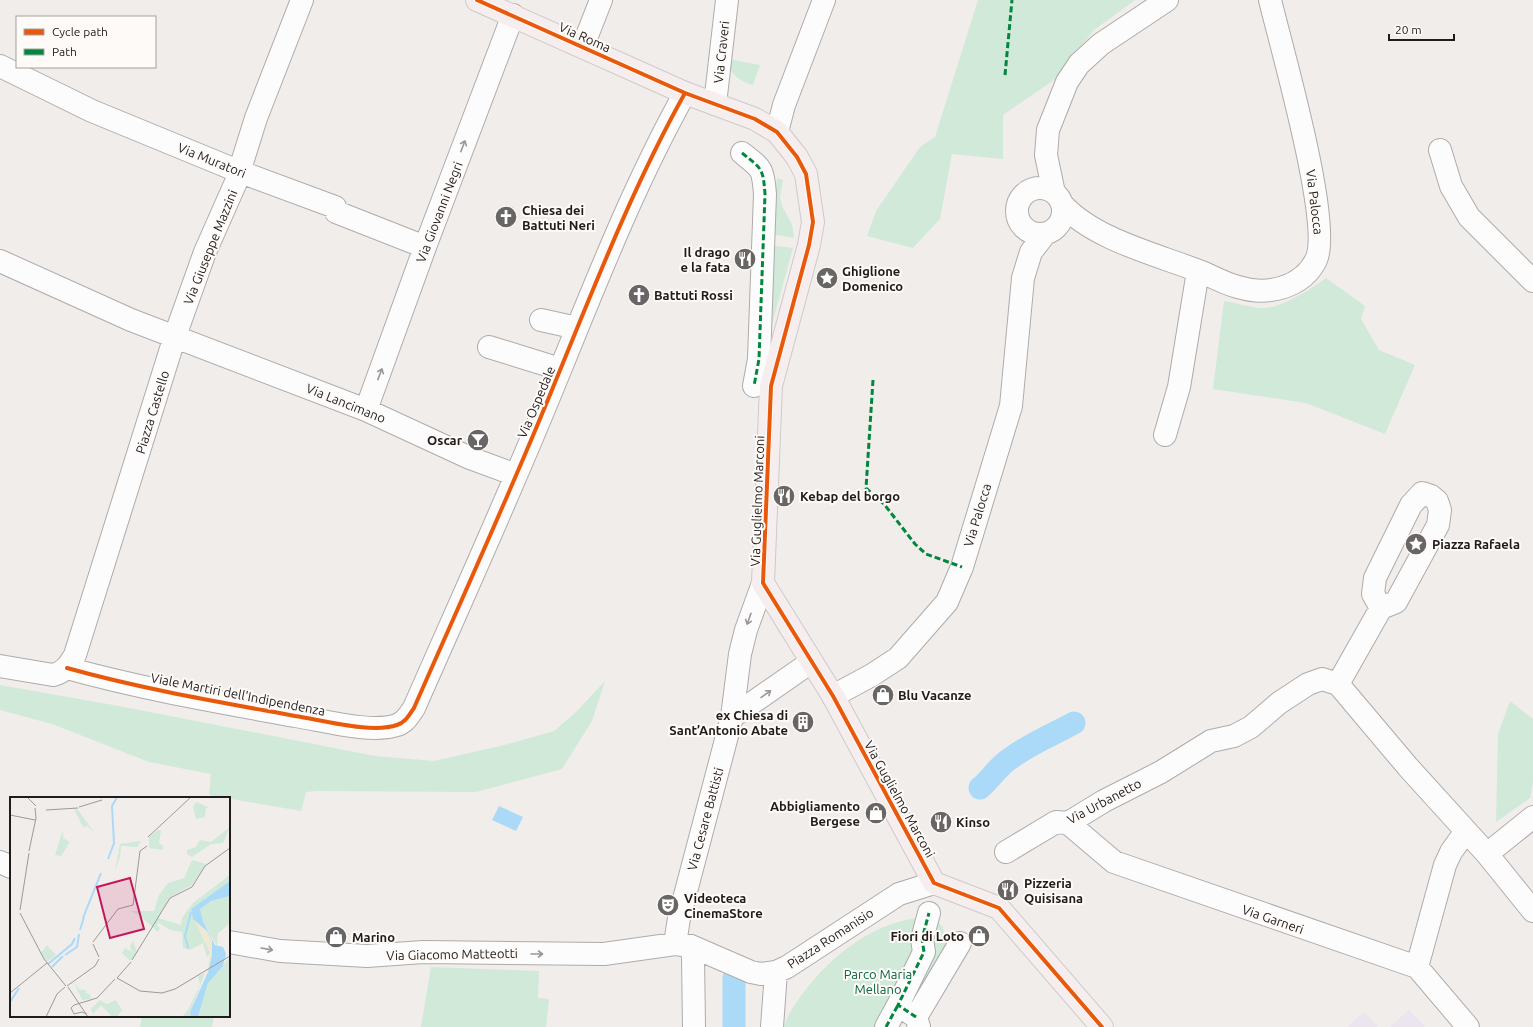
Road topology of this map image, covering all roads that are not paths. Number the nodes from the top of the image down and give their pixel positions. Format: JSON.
{"nodes":[{"id":1,"x":302,"y":0,"type":"edge"},
{"id":2,"x":477,"y":0,"type":"edge"},
{"id":3,"x":601,"y":0,"type":"edge"},
{"id":4,"x":727,"y":0,"type":"edge"},
{"id":5,"x":824,"y":0,"type":"edge"},
{"id":6,"x":1167,"y":0,"type":"edge"},
{"id":7,"x":1270,"y":0,"type":"edge"},
{"id":8,"x":513,"y":15,"type":"junction"},
{"id":9,"x":583,"y":46,"type":"junction"},
{"id":10,"x":0,"y":66,"type":"edge"},
{"id":11,"x":685,"y":93,"type":"junction"},
{"id":12,"x":715,"y":104,"type":"junction"},
{"id":13,"x":777,"y":132,"type":"junction"},
{"id":14,"x":1440,"y":150,"type":"dead end"},
{"id":15,"x":742,"y":153,"type":"dead end"},
{"id":16,"x":1046,"y":155,"type":"junction"},
{"id":17,"x":238,"y":171,"type":"junction"},
{"id":18,"x":1031,"y":191,"type":"junction"},
{"id":19,"x":1058,"y":199,"type":"junction"},
{"id":20,"x":1021,"y":223,"type":"junction"},
{"id":21,"x":1095,"y":231,"type":"junction"},
{"id":22,"x":1050,"y":232,"type":"junction"},
{"id":23,"x":425,"y":247,"type":"junction"},
{"id":24,"x":0,"y":261,"type":"edge"},
{"id":25,"x":1198,"y":271,"type":"junction"},
{"id":26,"x":1023,"y":278,"type":"junction"},
{"id":27,"x":1533,"y":281,"type":"edge"},
{"id":28,"x":541,"y":320,"type":"dead end"},
{"id":29,"x":577,"y":328,"type":"junction"},
{"id":30,"x":175,"y":336,"type":"junction"},
{"id":31,"x":489,"y":347,"type":"dead end"},
{"id":32,"x":560,"y":369,"type":"junction"},
{"id":33,"x":754,"y":386,"type":"dead end"},
{"id":34,"x":366,"y":410,"type":"junction"},
{"id":35,"x":1165,"y":434,"type":"dead end"},
{"id":36,"x":516,"y":475,"type":"junction"},
{"id":37,"x":764,"y":583,"type":"junction"},
{"id":38,"x":1381,"y":608,"type":"junction"},
{"id":39,"x":811,"y":662,"type":"junction"},
{"id":40,"x":0,"y":666,"type":"edge"},
{"id":41,"x":67,"y":668,"type":"junction"},
{"id":42,"x":1338,"y":684,"type":"junction"},
{"id":43,"x":832,"y":696,"type":"junction"},
{"id":44,"x":732,"y":718,"type":"junction"},
{"id":45,"x":406,"y":720,"type":"joint"},
{"id":46,"x":1533,"y":817,"type":"edge"},
{"id":47,"x":1068,"y":823,"type":"junction"},
{"id":48,"x":1466,"y":831,"type":"junction"},
{"id":49,"x":1006,"y":852,"type":"dead end"},
{"id":50,"x":1486,"y":854,"type":"junction"},
{"id":51,"x":0,"y":862,"type":"edge"},
{"id":52,"x":10,"y":867,"type":"edge"},
{"id":53,"x":934,"y":883,"type":"junction"},
{"id":54,"x":1533,"y":911,"type":"edge"},
{"id":55,"x":929,"y":913,"type":"dead end"},
{"id":56,"x":230,"y":942,"type":"edge"},
{"id":57,"x":960,"y":942,"type":"dead end"},
{"id":58,"x":683,"y":945,"type":"junction"},
{"id":59,"x":1417,"y":967,"type":"junction"},
{"id":60,"x":776,"y":972,"type":"junction"},
{"id":61,"x":898,"y":1005,"type":"junction"},
{"id":62,"x":918,"y":1022,"type":"edge"},
{"id":63,"x":694,"y":1027,"type":"edge"},
{"id":64,"x":772,"y":1027,"type":"edge"},
{"id":65,"x":886,"y":1027,"type":"edge"},
{"id":66,"x":1102,"y":1027,"type":"edge"},
{"id":67,"x":1468,"y":1027,"type":"edge"}],
"edges":[{"from":1,"to":17,"type":"street","name":"Via Giuseppe Mazzini"},
{"from":2,"to":8,"type":"main road","name":"Via Roma"},
{"from":3,"to":9,"type":"street"},
{"from":4,"to":12,"type":"street","name":"Via Craveri"},
{"from":5,"to":13,"type":"street"},
{"from":6,"to":16,"type":"street","name":"Via Palocca"},
{"from":7,"to":25,"type":"street","name":"Via Palocca"},
{"from":8,"to":9,"type":"main road","name":"Via Roma"},
{"from":23,"to":8,"type":"street","name":"Via Giovanni Negri","one_way":true},
{"from":9,"to":11,"type":"main road","name":"Via Roma"},
{"from":10,"to":17,"type":"street","name":"Via Muratori"},
{"from":11,"to":12,"type":"main road","name":"Via Guglielmo Marconi"},
{"from":11,"to":29,"type":"street","name":"Via Ospedale"},
{"from":12,"to":13,"type":"main road","name":"Via Guglielmo Marconi"},
{"from":13,"to":37,"type":"main road","name":"Via Guglielmo Marconi"},
{"from":14,"to":27,"type":"street"},
{"from":15,"to":33,"type":"street"},
{"from":16,"to":18,"type":"street","name":"Via Palocca"},
{"from":16,"to":19,"type":"street","name":"Via Palocca"},
{"from":17,"to":23,"type":"street","name":"Via Muratori"},
{"from":17,"to":30,"type":"street","name":"Via Giuseppe Mazzini"},
{"from":18,"to":19,"type":"street","name":"Via Palocca"},
{"from":18,"to":20,"type":"street","name":"Via Palocca"},
{"from":19,"to":21,"type":"street","name":"Via Palocca"},
{"from":19,"to":22,"type":"street","name":"Via Palocca"},
{"from":20,"to":22,"type":"street","name":"Via Palocca"},
{"from":20,"to":26,"type":"street","name":"Via Palocca"},
{"from":21,"to":22,"type":"street","name":"Via Palocca"},
{"from":21,"to":25,"type":"street","name":"Via Palocca"},
{"from":22,"to":26,"type":"street","name":"Via Palocca"},
{"from":34,"to":23,"type":"street","name":"Via Giovanni Negri","one_way":true},
{"from":24,"to":30,"type":"street"},
{"from":25,"to":35,"type":"street"},
{"from":26,"to":43,"type":"street","name":"Via Palocca"},
{"from":28,"to":29,"type":"street"},
{"from":29,"to":32,"type":"street","name":"Via Ospedale"},
{"from":30,"to":34,"type":"street","name":"Via Lancimano"},
{"from":30,"to":41,"type":"street","name":"Piazza Castello"},
{"from":31,"to":32,"type":"street"},
{"from":32,"to":36,"type":"street","name":"Via Ospedale"},
{"from":34,"to":36,"type":"street","name":"Via Lancimano"},
{"from":36,"to":45,"type":"street","name":"Via Ospedale"},
{"from":37,"to":39,"type":"main road","name":"Via Guglielmo Marconi"},
{"from":37,"to":44,"type":"street","name":"Via Cesare Battisti","one_way":true},
{"from":38,"to":38,"type":"street"},
{"from":38,"to":42,"type":"street"},
{"from":39,"to":43,"type":"main road","name":"Via Guglielmo Marconi"},
{"from":44,"to":39,"type":"street","one_way":true},
{"from":40,"to":41,"type":"street"},
{"from":41,"to":45,"type":"street","name":"Viale Martiri dell'Indipendenza"},
{"from":42,"to":47,"type":"street","name":"Via Urbanetto"},
{"from":42,"to":48,"type":"street"},
{"from":43,"to":53,"type":"main road","name":"Via Guglielmo Marconi"},
{"from":44,"to":58,"type":"street","name":"Via Cesare Battisti"},
{"from":46,"to":50,"type":"street"},
{"from":47,"to":49,"type":"street","name":"Via Urbanetto"},
{"from":47,"to":59,"type":"street","name":"Via Garneri"},
{"from":48,"to":50,"type":"street"},
{"from":48,"to":59,"type":"street"},
{"from":50,"to":54,"type":"street"},
{"from":51,"to":52,"type":"street"},
{"from":53,"to":60,"type":"street","name":"Piazza Romanisio"},
{"from":53,"to":66,"type":"main road"},
{"from":55,"to":61,"type":"street"},
{"from":56,"to":58,"type":"street","name":"Via Giacomo Matteotti","one_way":true},
{"from":57,"to":62,"type":"street"},
{"from":58,"to":60,"type":"street"},
{"from":58,"to":63,"type":"street","name":"Via Cesare Battisti"},
{"from":59,"to":67,"type":"street"},
{"from":60,"to":64,"type":"street","name":"Piazza Romanisio"},
{"from":61,"to":62,"type":"street"},
{"from":61,"to":65,"type":"street"}]}
